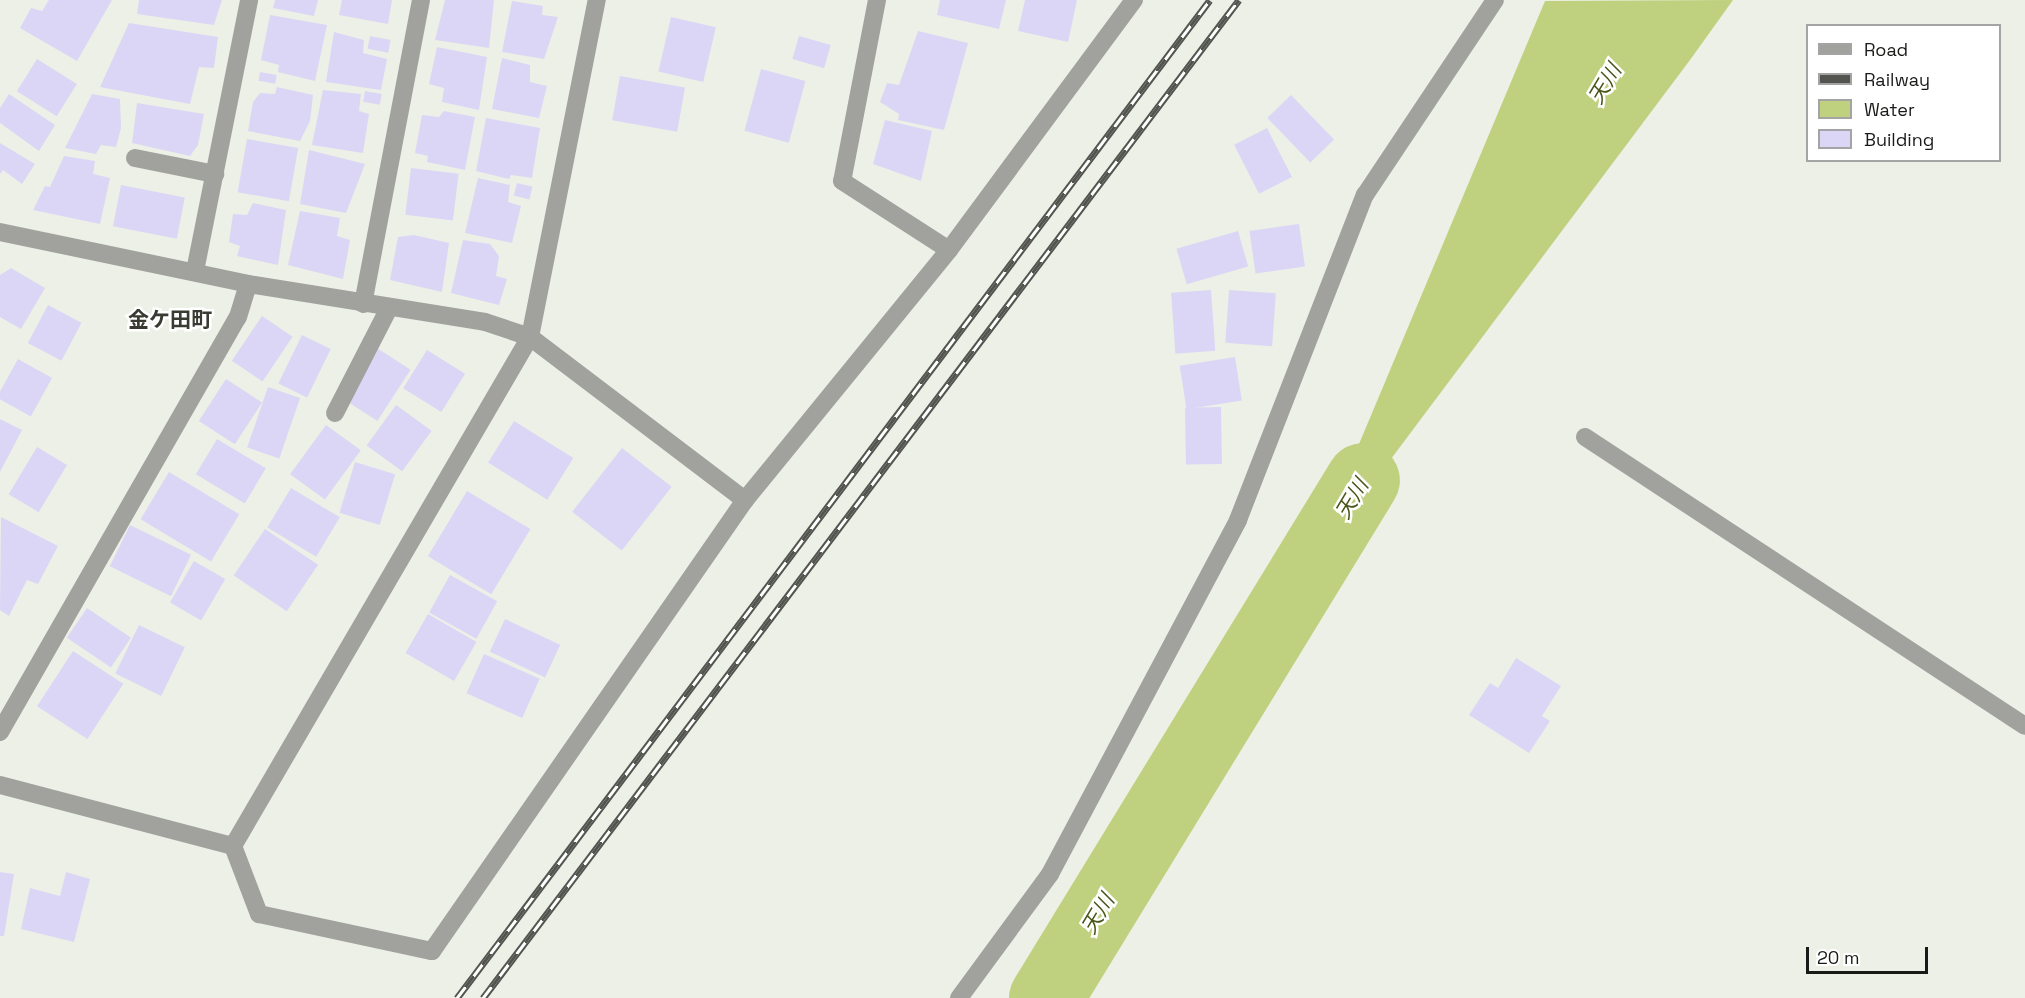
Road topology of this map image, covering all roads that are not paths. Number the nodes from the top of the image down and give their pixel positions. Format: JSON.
{"nodes":[{"id":1,"x":249,"y":0,"type":"edge"},
{"id":2,"x":421,"y":0,"type":"edge"},
{"id":3,"x":597,"y":0,"type":"edge"},
{"id":4,"x":877,"y":0,"type":"edge"},
{"id":5,"x":1134,"y":0,"type":"edge"},
{"id":6,"x":1494,"y":0,"type":"edge"},
{"id":7,"x":135,"y":158,"type":"dead end"},
{"id":8,"x":215,"y":174,"type":"junction"},
{"id":9,"x":0,"y":232,"type":"edge"},
{"id":10,"x":949,"y":250,"type":"junction"},
{"id":11,"x":195,"y":271,"type":"junction"},
{"id":12,"x":248,"y":284,"type":"junction"},
{"id":13,"x":363,"y":304,"type":"junction"},
{"id":14,"x":389,"y":308,"type":"junction"},
{"id":15,"x":530,"y":337,"type":"junction"},
{"id":16,"x":335,"y":413,"type":"dead end"},
{"id":17,"x":1585,"y":436,"type":"dead end"},
{"id":18,"x":745,"y":500,"type":"junction"},
{"id":19,"x":2025,"y":726,"type":"edge"},
{"id":20,"x":0,"y":732,"type":"edge"},
{"id":21,"x":0,"y":785,"type":"edge"},
{"id":22,"x":233,"y":846,"type":"junction"},
{"id":23,"x":960,"y":998,"type":"edge"}],
"edges":[{"from":1,"to":8,"type":"street"},
{"from":2,"to":13,"type":"street"},
{"from":3,"to":15,"type":"street"},
{"from":4,"to":10,"type":"street"},
{"from":5,"to":10,"type":"street"},
{"from":6,"to":23,"type":"street"},
{"from":7,"to":8,"type":"street"},
{"from":8,"to":11,"type":"street"},
{"from":9,"to":11,"type":"street"},
{"from":10,"to":18,"type":"street"},
{"from":11,"to":12,"type":"street"},
{"from":12,"to":13,"type":"street"},
{"from":12,"to":20,"type":"street"},
{"from":13,"to":14,"type":"street"},
{"from":14,"to":15,"type":"street"},
{"from":14,"to":16,"type":"street"},
{"from":15,"to":18,"type":"street"},
{"from":15,"to":22,"type":"street"},
{"from":17,"to":19,"type":"street"},
{"from":18,"to":22,"type":"street"},
{"from":21,"to":22,"type":"street"}]}
